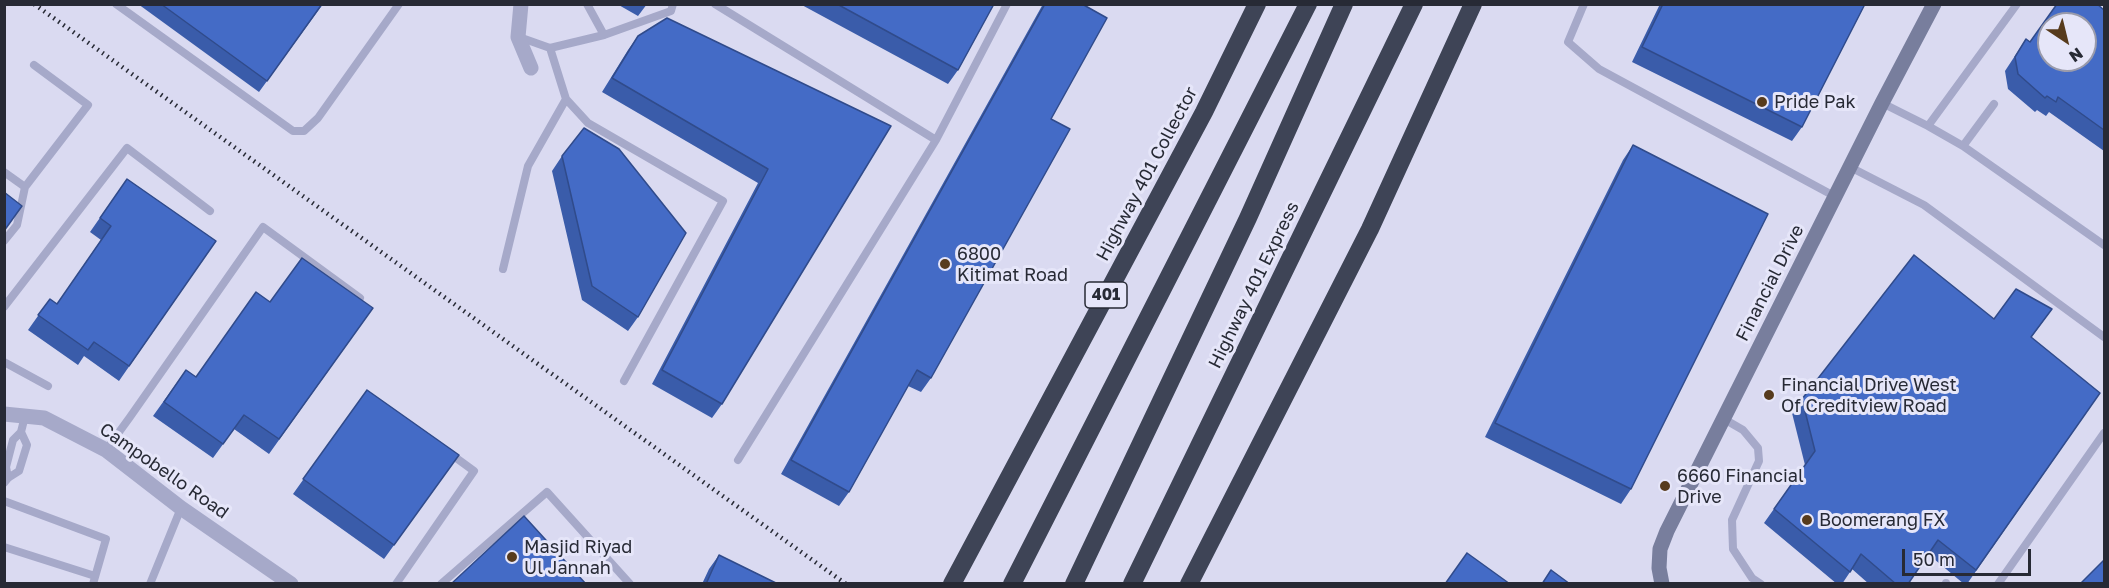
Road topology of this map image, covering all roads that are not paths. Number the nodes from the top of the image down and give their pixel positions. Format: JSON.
{"nodes":[{"id":1,"x":116,"y":4,"type":"edge"},
{"id":2,"x":399,"y":4,"type":"edge"},
{"id":3,"x":520,"y":4,"type":"edge"},
{"id":4,"x":587,"y":4,"type":"edge"},
{"id":5,"x":673,"y":4,"type":"edge"},
{"id":6,"x":715,"y":4,"type":"edge"},
{"id":7,"x":1007,"y":4,"type":"edge"},
{"id":8,"x":1251,"y":4,"type":"edge"},
{"id":9,"x":1257,"y":4,"type":"edge"},
{"id":10,"x":1308,"y":4,"type":"edge"},
{"id":11,"x":1344,"y":4,"type":"edge"},
{"id":12,"x":1414,"y":4,"type":"edge"},
{"id":13,"x":1473,"y":4,"type":"edge"},
{"id":14,"x":1584,"y":4,"type":"edge"},
{"id":15,"x":1934,"y":4,"type":"edge"},
{"id":16,"x":2017,"y":4,"type":"edge"},
{"id":17,"x":604,"y":35,"type":"junction"},
{"id":18,"x":518,"y":37,"type":"junction"},
{"id":19,"x":550,"y":48,"type":"junction"},
{"id":20,"x":34,"y":65,"type":"dead end"},
{"id":21,"x":531,"y":68,"type":"dead end"},
{"id":22,"x":566,"y":99,"type":"junction"},
{"id":23,"x":1881,"y":103,"type":"junction"},
{"id":24,"x":1994,"y":104,"type":"dead end"},
{"id":25,"x":1204,"y":112,"type":"junction"},
{"id":26,"x":1928,"y":126,"type":"junction"},
{"id":27,"x":936,"y":140,"type":"junction"},
{"id":28,"x":1963,"y":146,"type":"junction"},
{"id":29,"x":1850,"y":167,"type":"junction"},
{"id":30,"x":4,"y":172,"type":"edge"},
{"id":31,"x":25,"y":187,"type":"junction"},
{"id":32,"x":1836,"y":197,"type":"junction"},
{"id":33,"x":210,"y":211,"type":"dead end"},
{"id":34,"x":4,"y":241,"type":"edge"},
{"id":35,"x":2104,"y":245,"type":"edge"},
{"id":36,"x":503,"y":269,"type":"dead end"},
{"id":37,"x":360,"y":298,"type":"edge"},
{"id":38,"x":4,"y":307,"type":"edge"},
{"id":39,"x":2104,"y":338,"type":"edge"},
{"id":40,"x":4,"y":363,"type":"edge"},
{"id":41,"x":624,"y":381,"type":"dead end"},
{"id":42,"x":48,"y":386,"type":"dead end"},
{"id":43,"x":4,"y":414,"type":"edge"},
{"id":44,"x":25,"y":416,"type":"junction"},
{"id":45,"x":1724,"y":419,"type":"junction"},
{"id":46,"x":21,"y":432,"type":"junction"},
{"id":47,"x":2104,"y":433,"type":"edge"},
{"id":48,"x":438,"y":444,"type":"edge"},
{"id":49,"x":106,"y":450,"type":"junction"},
{"id":50,"x":738,"y":460,"type":"dead end"},
{"id":51,"x":6,"y":480,"type":"edge"},
{"id":52,"x":4,"y":501,"type":"edge"},
{"id":53,"x":181,"y":508,"type":"junction"},
{"id":54,"x":4,"y":547,"type":"edge"},
{"id":55,"x":94,"y":580,"type":"edge"},
{"id":56,"x":150,"y":584,"type":"edge"},
{"id":57,"x":291,"y":584,"type":"edge"},
{"id":58,"x":396,"y":584,"type":"edge"},
{"id":59,"x":441,"y":584,"type":"edge"},
{"id":60,"x":630,"y":584,"type":"edge"},
{"id":61,"x":952,"y":584,"type":"edge"},
{"id":62,"x":1012,"y":584,"type":"edge"},
{"id":63,"x":1074,"y":584,"type":"edge"},
{"id":64,"x":1132,"y":584,"type":"edge"},
{"id":65,"x":1189,"y":584,"type":"edge"},
{"id":66,"x":1662,"y":584,"type":"edge"},
{"id":67,"x":1761,"y":584,"type":"edge"},
{"id":68,"x":1998,"y":584,"type":"edge"}],
"edges":[{"from":1,"to":2,"type":"lane"},
{"from":3,"to":18,"type":"street"},
{"from":4,"to":17,"type":"lane"},
{"from":5,"to":17,"type":"lane"},
{"from":6,"to":27,"type":"lane"},
{"from":7,"to":27,"type":"lane"},
{"from":8,"to":25,"type":"highway"},
{"from":9,"to":25,"type":"highway","name":"Highway 401 Collector","number":"401"},
{"from":10,"to":62,"type":"highway"},
{"from":11,"to":63,"type":"highway","name":"Highway 401 Express"},
{"from":12,"to":64,"type":"highway","name":"Highway 401 Express"},
{"from":13,"to":65,"type":"highway"},
{"from":14,"to":32,"type":"lane"},
{"from":15,"to":23,"type":"street","name":"Financial Drive"},
{"from":16,"to":26,"type":"lane"},
{"from":17,"to":19,"type":"lane"},
{"from":18,"to":19,"type":"lane"},
{"from":18,"to":21,"type":"street"},
{"from":19,"to":22,"type":"lane"},
{"from":20,"to":31,"type":"lane"},
{"from":22,"to":36,"type":"lane"},
{"from":22,"to":41,"type":"lane"},
{"from":23,"to":26,"type":"lane"},
{"from":23,"to":29,"type":"street","name":"Financial Drive"},
{"from":24,"to":28,"type":"lane"},
{"from":25,"to":61,"type":"highway","name":"Highway 401 Collector","number":"401"},
{"from":26,"to":28,"type":"lane"},
{"from":27,"to":50,"type":"lane"},
{"from":28,"to":35,"type":"lane"},
{"from":29,"to":32,"type":"street","name":"Financial Drive"},
{"from":29,"to":39,"type":"lane"},
{"from":30,"to":31,"type":"lane"},
{"from":31,"to":34,"type":"lane"},
{"from":32,"to":45,"type":"street","name":"Financial Drive"},
{"from":33,"to":38,"type":"lane"},
{"from":37,"to":49,"type":"lane"},
{"from":40,"to":42,"type":"lane"},
{"from":43,"to":44,"type":"street","name":"Campobello Road"},
{"from":44,"to":46,"type":"lane"},
{"from":44,"to":49,"type":"street","name":"Campobello Road"},
{"from":45,"to":66,"type":"street","name":"Financial Drive"},
{"from":45,"to":67,"type":"lane"},
{"from":46,"to":51,"type":"lane"},
{"from":46,"to":51,"type":"lane"},
{"from":47,"to":68,"type":"lane"},
{"from":48,"to":58,"type":"lane"},
{"from":49,"to":53,"type":"street","name":"Campobello Road"},
{"from":52,"to":55,"type":"lane"},
{"from":53,"to":56,"type":"lane"},
{"from":53,"to":57,"type":"street","name":"Campobello Road"},
{"from":54,"to":55,"type":"lane"},
{"from":59,"to":60,"type":"lane"}]}
